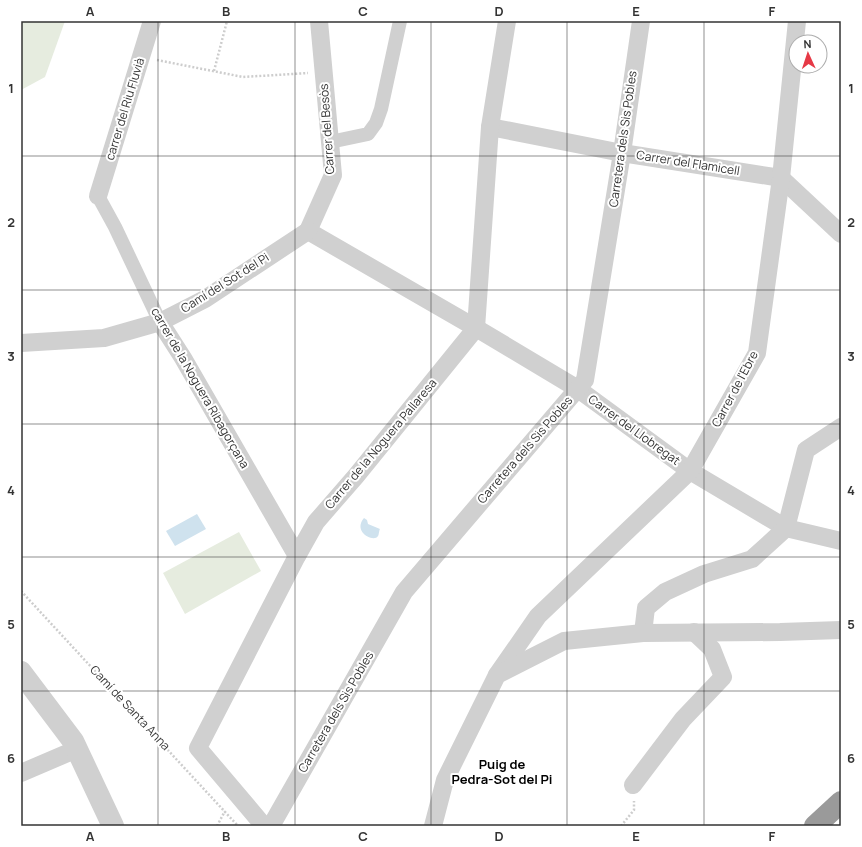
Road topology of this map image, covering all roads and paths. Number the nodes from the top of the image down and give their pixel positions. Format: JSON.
{"nodes":[{"id":1,"x":152,"y":21,"type":"edge"},
{"id":2,"x":227,"y":21,"type":"edge"},
{"id":3,"x":319,"y":21,"type":"edge"},
{"id":4,"x":400,"y":21,"type":"edge"},
{"id":5,"x":507,"y":21,"type":"edge"},
{"id":6,"x":641,"y":21,"type":"edge"},
{"id":7,"x":797,"y":21,"type":"edge"},
{"id":8,"x":141,"y":56,"type":"junction"},
{"id":9,"x":214,"y":71,"type":"junction"},
{"id":10,"x":323,"y":73,"type":"junction"},
{"id":11,"x":490,"y":127,"type":"junction"},
{"id":12,"x":330,"y":142,"type":"junction"},
{"id":13,"x":622,"y":153,"type":"junction"},
{"id":14,"x":781,"y":178,"type":"junction"},
{"id":15,"x":98,"y":196,"type":"joint"},
{"id":16,"x":308,"y":231,"type":"junction"},
{"id":17,"x":841,"y":234,"type":"edge"},
{"id":18,"x":160,"y":322,"type":"junction"},
{"id":19,"x":476,"y":328,"type":"junction"},
{"id":20,"x":21,"y":343,"type":"edge"},
{"id":21,"x":578,"y":389,"type":"junction"},
{"id":22,"x":841,"y":427,"type":"edge"},
{"id":23,"x":690,"y":471,"type":"junction"},
{"id":24,"x":786,"y":528,"type":"junction"},
{"id":25,"x":841,"y":541,"type":"edge"},
{"id":26,"x":297,"y":556,"type":"junction"},
{"id":27,"x":21,"y":591,"type":"edge"},
{"id":28,"x":841,"y":630,"type":"edge"},
{"id":29,"x":694,"y":632,"type":"junction"},
{"id":30,"x":643,"y":633,"type":"junction"},
{"id":31,"x":21,"y":672,"type":"edge"},
{"id":32,"x":497,"y":675,"type":"junction"},
{"id":33,"x":77,"y":749,"type":"junction"},
{"id":34,"x":21,"y":772,"type":"edge"},
{"id":35,"x":633,"y":785,"type":"joint"},
{"id":36,"x":841,"y":802,"type":"edge"},
{"id":37,"x":225,"y":812,"type":"dead end"},
{"id":38,"x":817,"y":824,"type":"edge"},
{"id":39,"x":113,"y":826,"type":"edge"},
{"id":40,"x":217,"y":826,"type":"edge"},
{"id":41,"x":238,"y":826,"type":"edge"},
{"id":42,"x":264,"y":826,"type":"edge"},
{"id":43,"x":271,"y":826,"type":"edge"},
{"id":44,"x":433,"y":826,"type":"edge"},
{"id":45,"x":621,"y":826,"type":"edge"}],
"edges":[{"from":1,"to":8,"type":"street","name":"carrer del Riu Fluvià"},
{"from":2,"to":9,"type":"path"},
{"from":3,"to":10,"type":"street","name":"Carrer del Besòs"},
{"from":4,"to":12,"type":"street"},
{"from":5,"to":11,"type":"street"},
{"from":6,"to":13,"type":"street","name":"Carretera dels Sis Pobles"},
{"from":7,"to":14,"type":"street","name":"Carrer de l'Ebre"},
{"from":8,"to":9,"type":"path"},
{"from":8,"to":15,"type":"street","name":"carrer del Riu Fluvià"},
{"from":9,"to":10,"type":"path"},
{"from":10,"to":12,"type":"street","name":"Carrer del Besòs"},
{"from":11,"to":13,"type":"street","name":"Carrer del Flamicell"},
{"from":11,"to":19,"type":"street"},
{"from":12,"to":16,"type":"street","name":"Carrer del Besòs"},
{"from":13,"to":14,"type":"street","name":"Carrer del Flamicell"},
{"from":13,"to":21,"type":"street","name":"Carretera dels Sis Pobles"},
{"from":14,"to":17,"type":"street"},
{"from":14,"to":23,"type":"street","name":"Carrer de l'Ebre"},
{"from":15,"to":18,"type":"street","name":"carrer de la Noguera Ribagorçana"},
{"from":16,"to":18,"type":"street","name":"Camí del Sot del Pi"},
{"from":16,"to":19,"type":"street","name":"Carrer del Llobregat"},
{"from":18,"to":20,"type":"street","name":"Camí del Sot del Pi"},
{"from":18,"to":26,"type":"street","name":"carrer de la Noguera Ribagorçana"},
{"from":19,"to":21,"type":"street","name":"Carrer del Llobregat"},
{"from":19,"to":26,"type":"street","name":"Carrer de la Noguera Pallaresa"},
{"from":21,"to":23,"type":"street","name":"Carrer del Llobregat"},
{"from":21,"to":43,"type":"street","name":"Carretera dels Sis Pobles"},
{"from":22,"to":24,"type":"street"},
{"from":23,"to":24,"type":"street","name":"Carrer del Llobregat"},
{"from":23,"to":32,"type":"street","name":"Carrer de l'Ebre"},
{"from":24,"to":25,"type":"street","name":"Carrer del Llobregat"},
{"from":24,"to":30,"type":"street"},
{"from":26,"to":42,"type":"street","name":"Carrer de la Noguera Pallaresa"},
{"from":27,"to":41,"type":"path","name":"Camí de Santa Anna"},
{"from":28,"to":29,"type":"street"},
{"from":29,"to":30,"type":"street"},
{"from":29,"to":35,"type":"street"},
{"from":30,"to":32,"type":"street"},
{"from":31,"to":33,"type":"street"},
{"from":32,"to":44,"type":"street","name":"Carrer de l'Ebre"},
{"from":33,"to":34,"type":"street"},
{"from":33,"to":39,"type":"street"},
{"from":35,"to":45,"type":"path"},
{"from":36,"to":38,"type":"highway"},
{"from":37,"to":40,"type":"path"}]}
